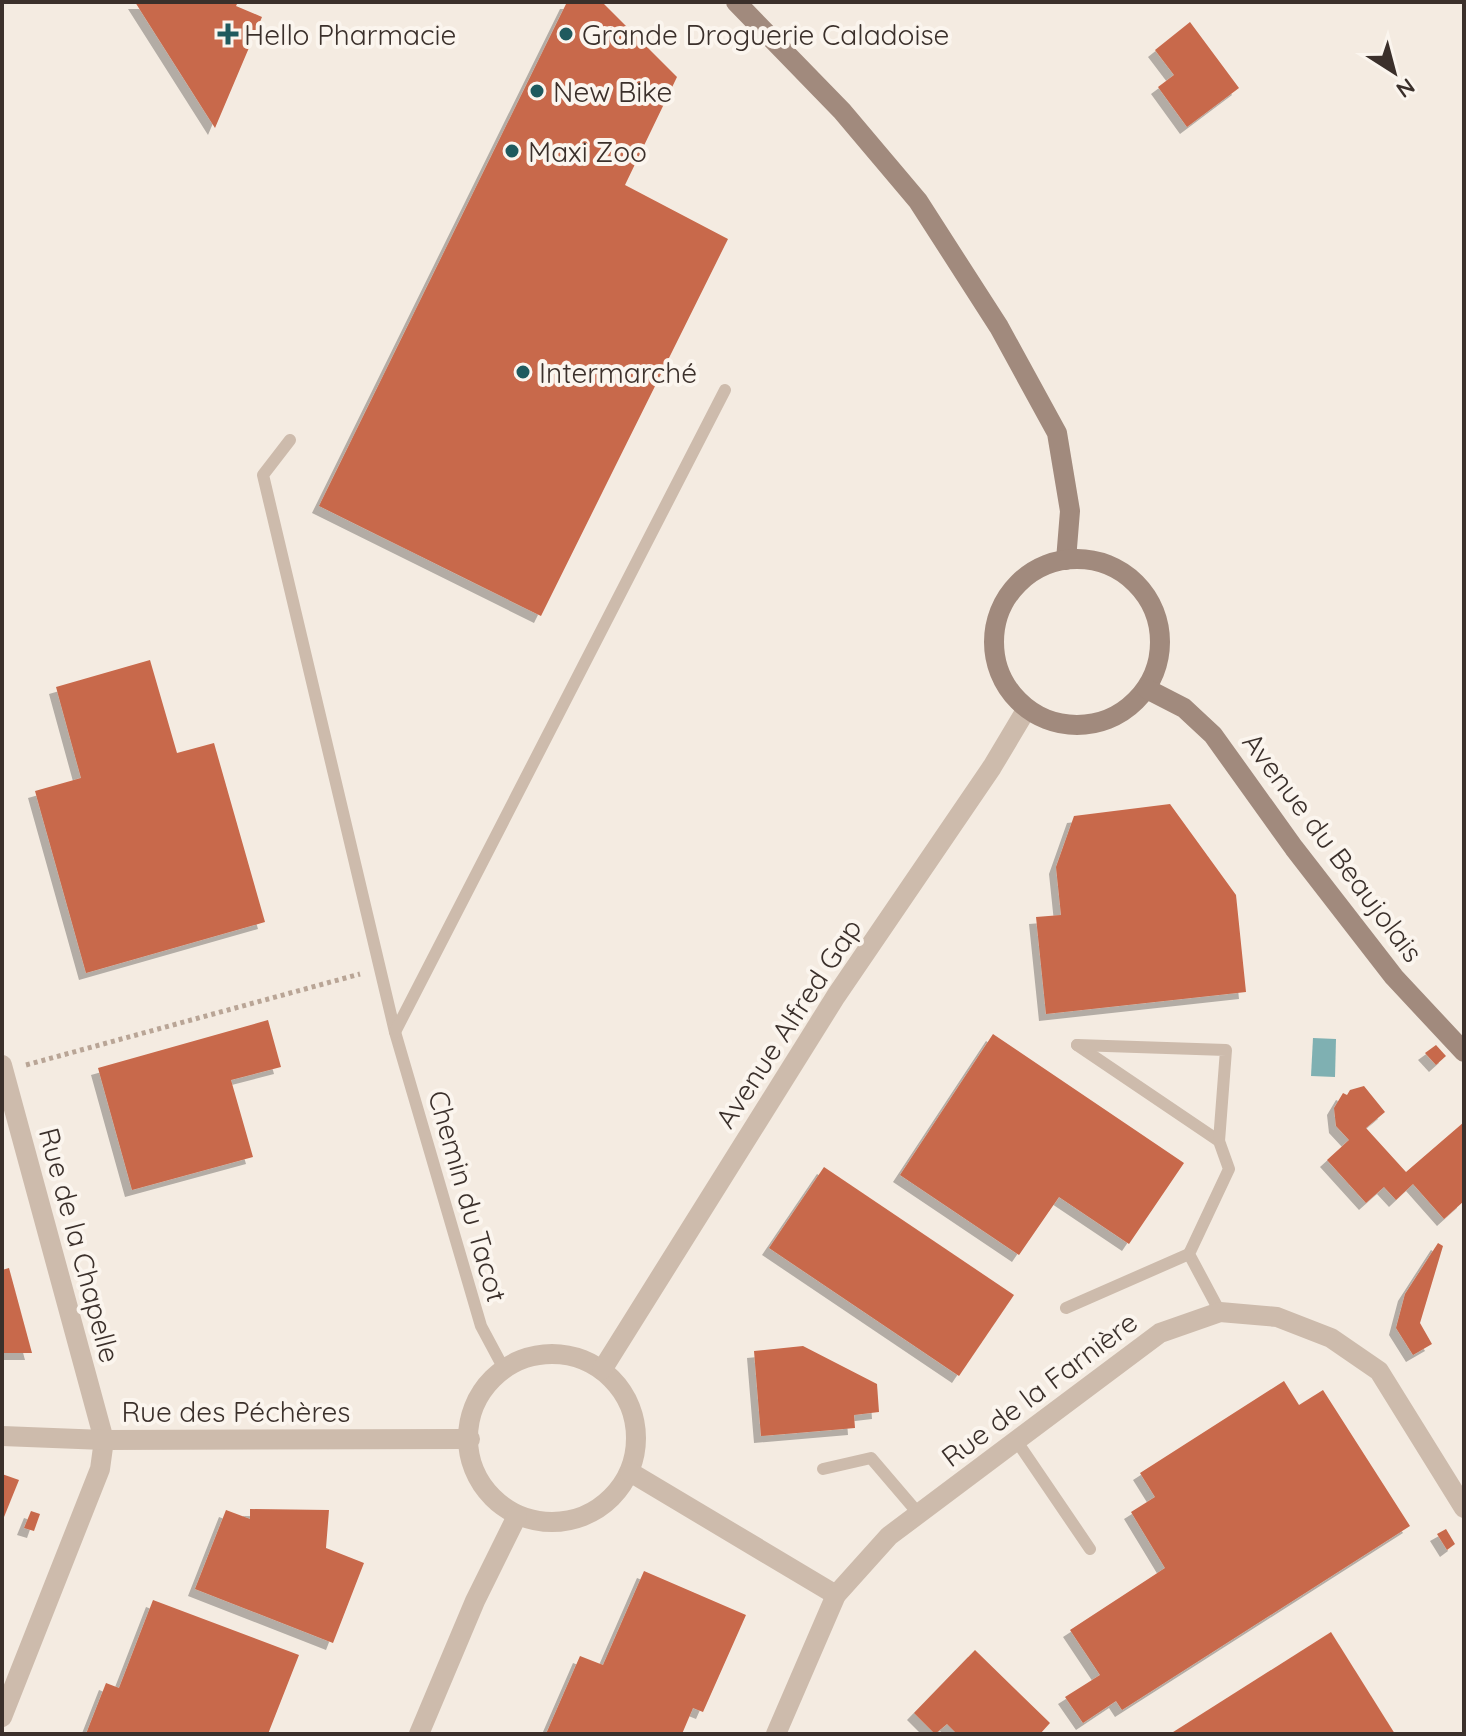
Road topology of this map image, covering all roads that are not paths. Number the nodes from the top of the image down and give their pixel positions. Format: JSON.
{"nodes":[{"id":1,"x":736,"y":2,"type":"edge"},
{"id":2,"x":725,"y":390,"type":"dead end"},
{"id":3,"x":290,"y":440,"type":"dead end"},
{"id":4,"x":1066,"y":560,"type":"junction"},
{"id":5,"x":1147,"y":689,"type":"junction"},
{"id":6,"x":1026,"y":710,"type":"junction"},
{"id":7,"x":395,"y":1032,"type":"junction"},
{"id":8,"x":1464,"y":1052,"type":"edge"},
{"id":9,"x":3,"y":1068,"type":"edge"},
{"id":10,"x":1219,"y":1141,"type":"junction"},
{"id":11,"x":1189,"y":1254,"type":"junction"},
{"id":12,"x":1066,"y":1308,"type":"dead end"},
{"id":13,"x":1220,"y":1312,"type":"junction"},
{"id":14,"x":504,"y":1369,"type":"junction"},
{"id":15,"x":602,"y":1370,"type":"junction"},
{"id":16,"x":2,"y":1436,"type":"edge"},
{"id":17,"x":470,"y":1439,"type":"junction"},
{"id":18,"x":104,"y":1440,"type":"junction"},
{"id":19,"x":1016,"y":1440,"type":"junction"},
{"id":20,"x":823,"y":1469,"type":"dead end"},
{"id":21,"x":630,"y":1472,"type":"junction"},
{"id":22,"x":1464,"y":1508,"type":"edge"},
{"id":23,"x":918,"y":1513,"type":"junction"},
{"id":24,"x":517,"y":1516,"type":"junction"},
{"id":25,"x":1090,"y":1549,"type":"dead end"},
{"id":26,"x":836,"y":1595,"type":"junction"},
{"id":27,"x":2,"y":1717,"type":"edge"},
{"id":28,"x":419,"y":1734,"type":"edge"},
{"id":29,"x":776,"y":1734,"type":"edge"}],
"edges":[{"from":1,"to":4,"type":"main road"},
{"from":2,"to":7,"type":"lane"},
{"from":3,"to":7,"type":"lane","name":"Chemin du Tacot"},
{"from":4,"to":5,"type":"main road"},
{"from":4,"to":6,"type":"main road"},
{"from":5,"to":6,"type":"main road"},
{"from":5,"to":8,"type":"main road","name":"Avenue du Beaujolais"},
{"from":6,"to":15,"type":"street","name":"Avenue Alfred Gap"},
{"from":7,"to":14,"type":"lane","name":"Chemin du Tacot"},
{"from":9,"to":18,"type":"street","name":"Rue de la Chapelle"},
{"from":10,"to":10,"type":"lane"},
{"from":10,"to":11,"type":"lane"},
{"from":11,"to":12,"type":"lane"},
{"from":11,"to":13,"type":"lane"},
{"from":13,"to":19,"type":"street","name":"Rue de la Farnière"},
{"from":13,"to":22,"type":"street","name":"Rue de la Farnière"},
{"from":14,"to":15,"type":"street"},
{"from":14,"to":17,"type":"street"},
{"from":15,"to":21,"type":"street"},
{"from":16,"to":18,"type":"street","name":"Rue des Péchères"},
{"from":17,"to":18,"type":"street","name":"Rue des Péchères"},
{"from":17,"to":24,"type":"street"},
{"from":18,"to":27,"type":"street"},
{"from":19,"to":23,"type":"street","name":"Rue de la Farnière"},
{"from":19,"to":25,"type":"lane"},
{"from":20,"to":23,"type":"lane"},
{"from":21,"to":24,"type":"street"},
{"from":21,"to":26,"type":"street"},
{"from":23,"to":26,"type":"street","name":"Rue de la Farnière"},
{"from":24,"to":28,"type":"street"},
{"from":26,"to":29,"type":"street","name":"Rue de la Farnière"}]}
